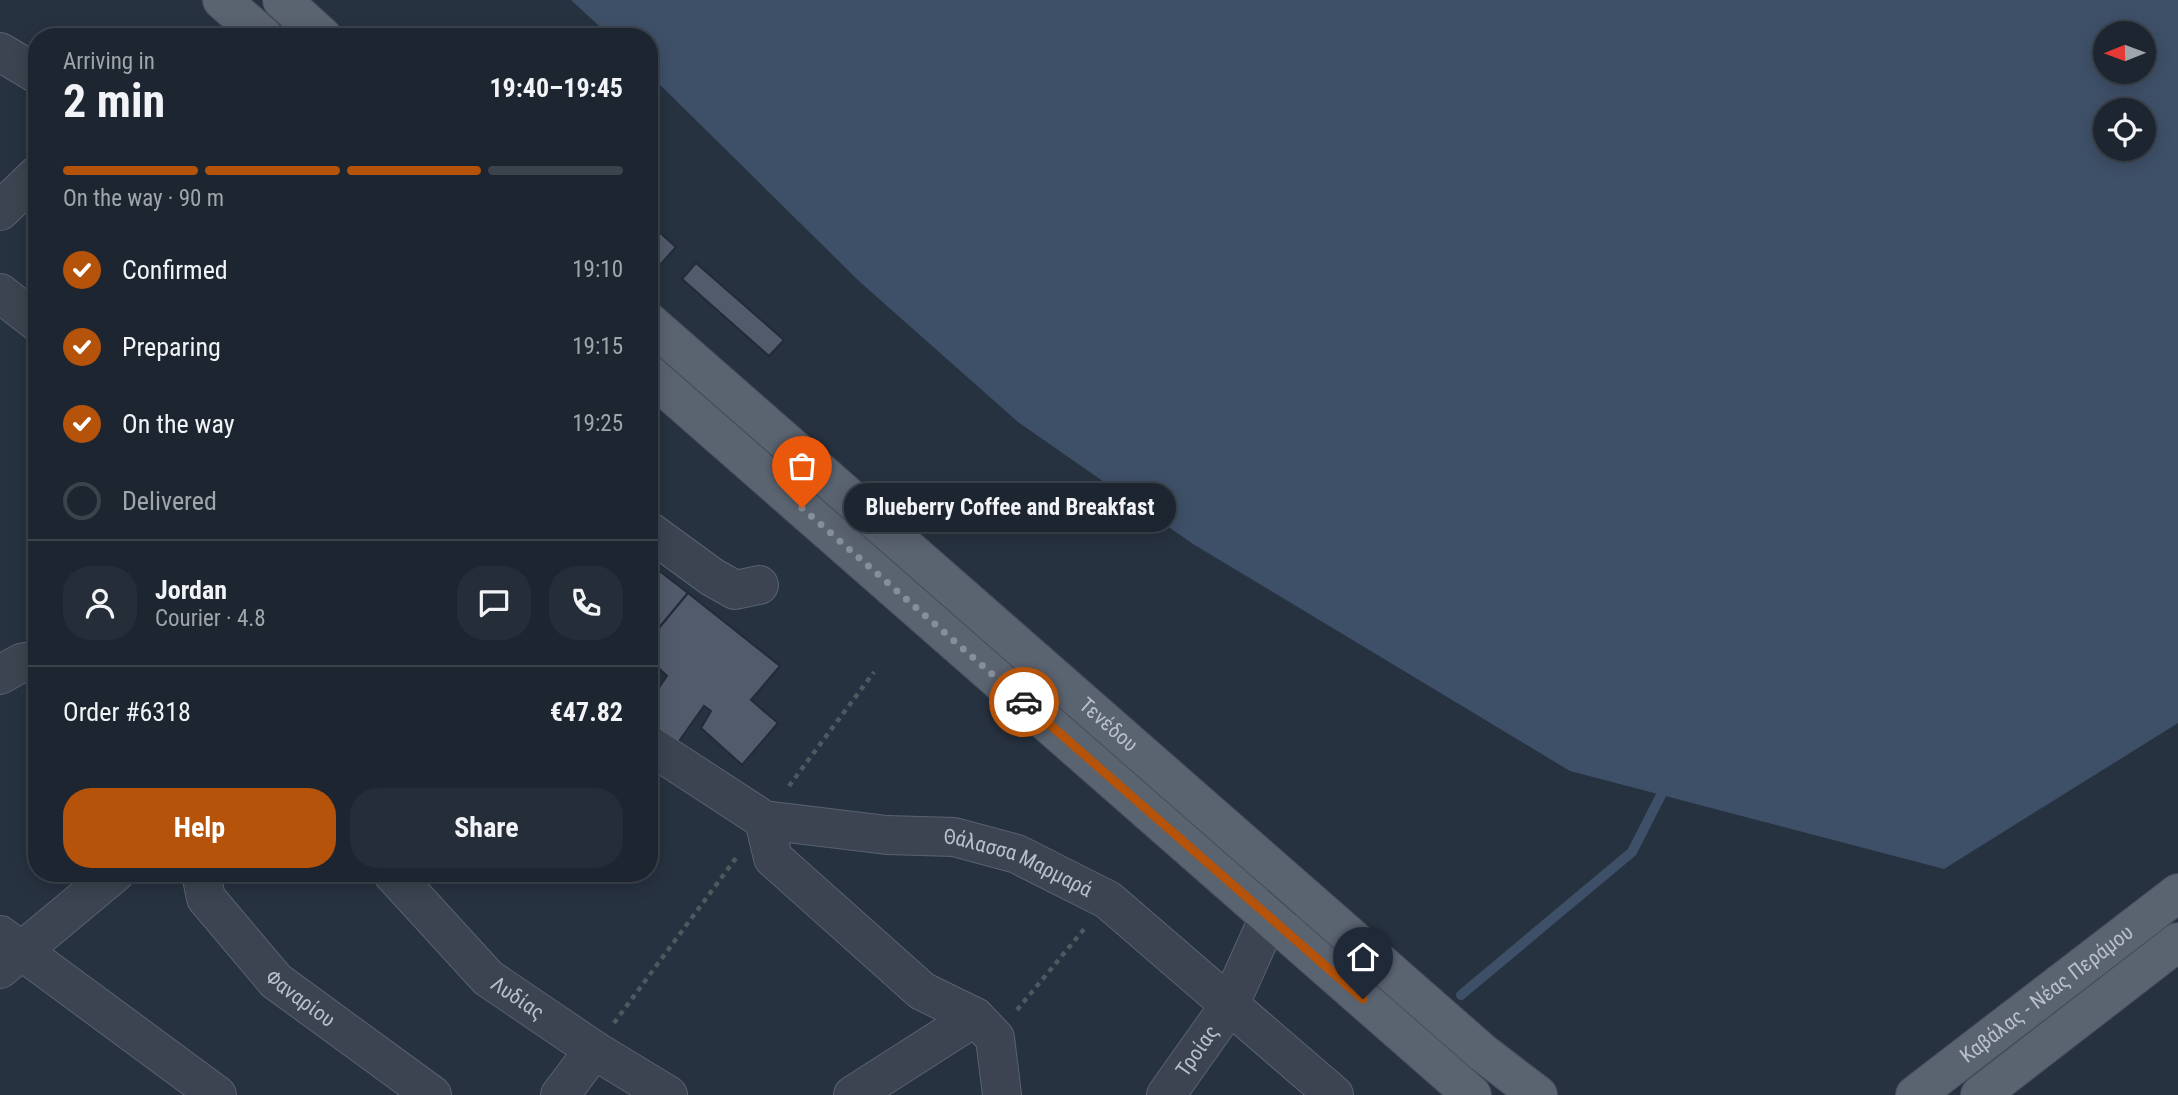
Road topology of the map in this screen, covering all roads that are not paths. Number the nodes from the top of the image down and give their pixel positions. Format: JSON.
{"nodes":[{"id":1,"x":222,"y":0,"type":"edge"},
{"id":2,"x":282,"y":0,"type":"edge"},
{"id":3,"x":254,"y":28,"type":"edge"},
{"id":4,"x":313,"y":28,"type":"edge"},
{"id":5,"x":0,"y":52,"type":"edge"},
{"id":6,"x":28,"y":69,"type":"edge"},
{"id":7,"x":28,"y":185,"type":"edge"},
{"id":8,"x":0,"y":211,"type":"edge"},
{"id":9,"x":0,"y":293,"type":"edge"},
{"id":10,"x":28,"y":315,"type":"edge"},
{"id":11,"x":658,"y":330,"type":"edge"},
{"id":12,"x":658,"y":382,"type":"edge"},
{"id":13,"x":658,"y":538,"type":"edge"},
{"id":14,"x":759,"y":584,"type":"dead end"},
{"id":15,"x":28,"y":662,"type":"edge"},
{"id":16,"x":0,"y":675,"type":"edge"},
{"id":17,"x":658,"y":751,"type":"edge"},
{"id":18,"x":764,"y":820,"type":"junction"},
{"id":19,"x":103,"y":882,"type":"edge"},
{"id":20,"x":203,"y":882,"type":"edge"},
{"id":21,"x":402,"y":882,"type":"edge"},
{"id":22,"x":1294,"y":887,"type":"junction"},
{"id":23,"x":2178,"y":892,"type":"edge"},
{"id":24,"x":1269,"y":917,"type":"junction"},
{"id":25,"x":2178,"y":942,"type":"edge"},
{"id":26,"x":7,"y":952,"type":"edge"},
{"id":27,"x":1229,"y":1006,"type":"junction"},
{"id":28,"x":985,"y":1027,"type":"junction"},
{"id":29,"x":594,"y":1050,"type":"junction"},
{"id":30,"x":217,"y":1095,"type":"edge"},
{"id":31,"x":432,"y":1095,"type":"edge"},
{"id":32,"x":560,"y":1095,"type":"edge"},
{"id":33,"x":668,"y":1095,"type":"edge"},
{"id":34,"x":853,"y":1095,"type":"edge"},
{"id":35,"x":1002,"y":1095,"type":"edge"},
{"id":36,"x":1166,"y":1095,"type":"edge"},
{"id":37,"x":1334,"y":1095,"type":"edge"},
{"id":38,"x":1472,"y":1095,"type":"edge"},
{"id":39,"x":1538,"y":1095,"type":"edge"},
{"id":40,"x":1915,"y":1095,"type":"edge"},
{"id":41,"x":1980,"y":1095,"type":"edge"}],
"edges":[{"from":1,"to":3,"type":"main road"},
{"from":2,"to":4,"type":"main road"},
{"from":5,"to":6,"type":"street"},
{"from":7,"to":8,"type":"street"},
{"from":9,"to":10,"type":"street"},
{"from":11,"to":22,"type":"main road","name":"Τενέδου"},
{"from":12,"to":24,"type":"main road","name":"Τενέδου"},
{"from":13,"to":14,"type":"street"},
{"from":15,"to":16,"type":"street"},
{"from":17,"to":18,"type":"street","name":"Θάλασσα Μαρμαρά"},
{"from":18,"to":27,"type":"street","name":"Θάλασσα Μαρμαρά"},
{"from":18,"to":28,"type":"street"},
{"from":19,"to":26,"type":"street"},
{"from":20,"to":31,"type":"street","name":"Φαναρίου"},
{"from":21,"to":29,"type":"street","name":"Λυδίας"},
{"from":22,"to":24,"type":"street","name":"Τροίας"},
{"from":22,"to":39,"type":"main road","name":"Τενέδου"},
{"from":23,"to":40,"type":"main road","name":"Καβάλας - Νέας Περάμου"},
{"from":24,"to":27,"type":"street","name":"Τροίας"},
{"from":24,"to":38,"type":"main road","name":"Τενέδου"},
{"from":25,"to":41,"type":"main road","name":"Καβάλας - Νέας Περάμου"},
{"from":26,"to":30,"type":"street"},
{"from":27,"to":36,"type":"street","name":"Τροίας"},
{"from":27,"to":37,"type":"street","name":"Θάλασσα Μαρμαρά"},
{"from":28,"to":34,"type":"street"},
{"from":28,"to":35,"type":"street"},
{"from":29,"to":32,"type":"street"},
{"from":29,"to":33,"type":"street","name":"Λυδίας"}]}
